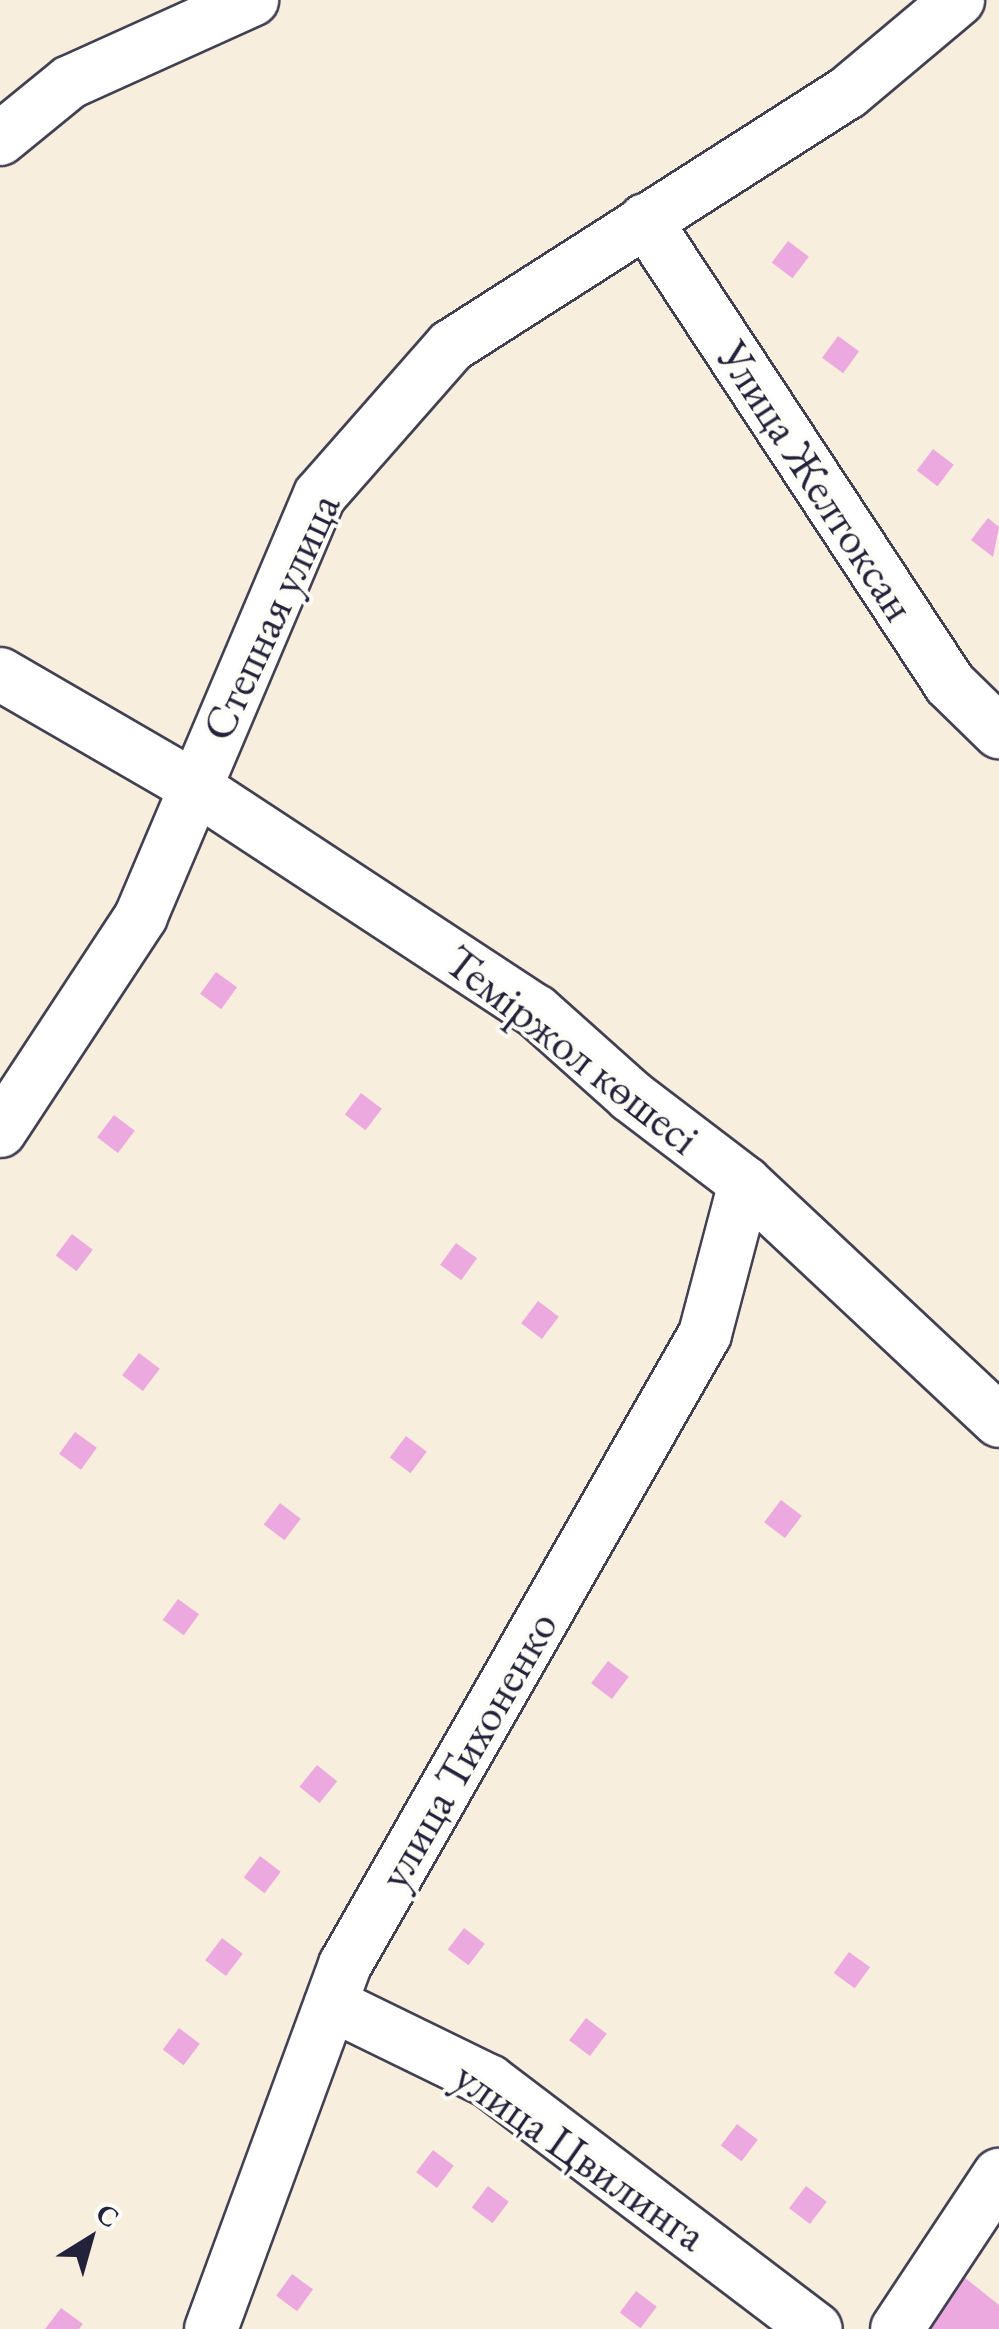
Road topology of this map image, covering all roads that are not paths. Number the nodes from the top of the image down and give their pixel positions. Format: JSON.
{"nodes":[{"id":1,"x":252,"y":0,"type":"edge"},
{"id":2,"x":958,"y":0,"type":"edge"},
{"id":3,"x":0,"y":139,"type":"edge"},
{"id":4,"x":645,"y":220,"type":"junction"},
{"id":5,"x":0,"y":674,"type":"edge"},
{"id":6,"x":999,"y":732,"type":"edge"},
{"id":7,"x":193,"y":786,"type":"junction"},
{"id":8,"x":0,"y":1131,"type":"edge"},
{"id":9,"x":745,"y":1183,"type":"junction"},
{"id":10,"x":999,"y":1421,"type":"edge"},
{"id":11,"x":331,"y":2004,"type":"junction"},
{"id":12,"x":999,"y":2174,"type":"edge"},
{"id":13,"x":211,"y":2329,"type":"edge"},
{"id":14,"x":816,"y":2329,"type":"edge"},
{"id":15,"x":897,"y":2329,"type":"edge"}],
"edges":[{"from":1,"to":3,"type":"street"},
{"from":2,"to":4,"type":"street","name":"Степная улица"},
{"from":4,"to":6,"type":"street","name":"Улица Желтоксан"},
{"from":4,"to":7,"type":"street","name":"Степная улица"},
{"from":5,"to":7,"type":"street","name":"Теміржол көшесі"},
{"from":7,"to":8,"type":"street","name":"Степная улица"},
{"from":7,"to":9,"type":"street","name":"Теміржол көшесі"},
{"from":9,"to":10,"type":"street","name":"Теміржол көшесі"},
{"from":9,"to":11,"type":"street","name":"улица Тихоненко"},
{"from":11,"to":13,"type":"street","name":"улица Тихоненко"},
{"from":11,"to":14,"type":"street","name":"улица Цвилинга"},
{"from":12,"to":15,"type":"street"}]}
